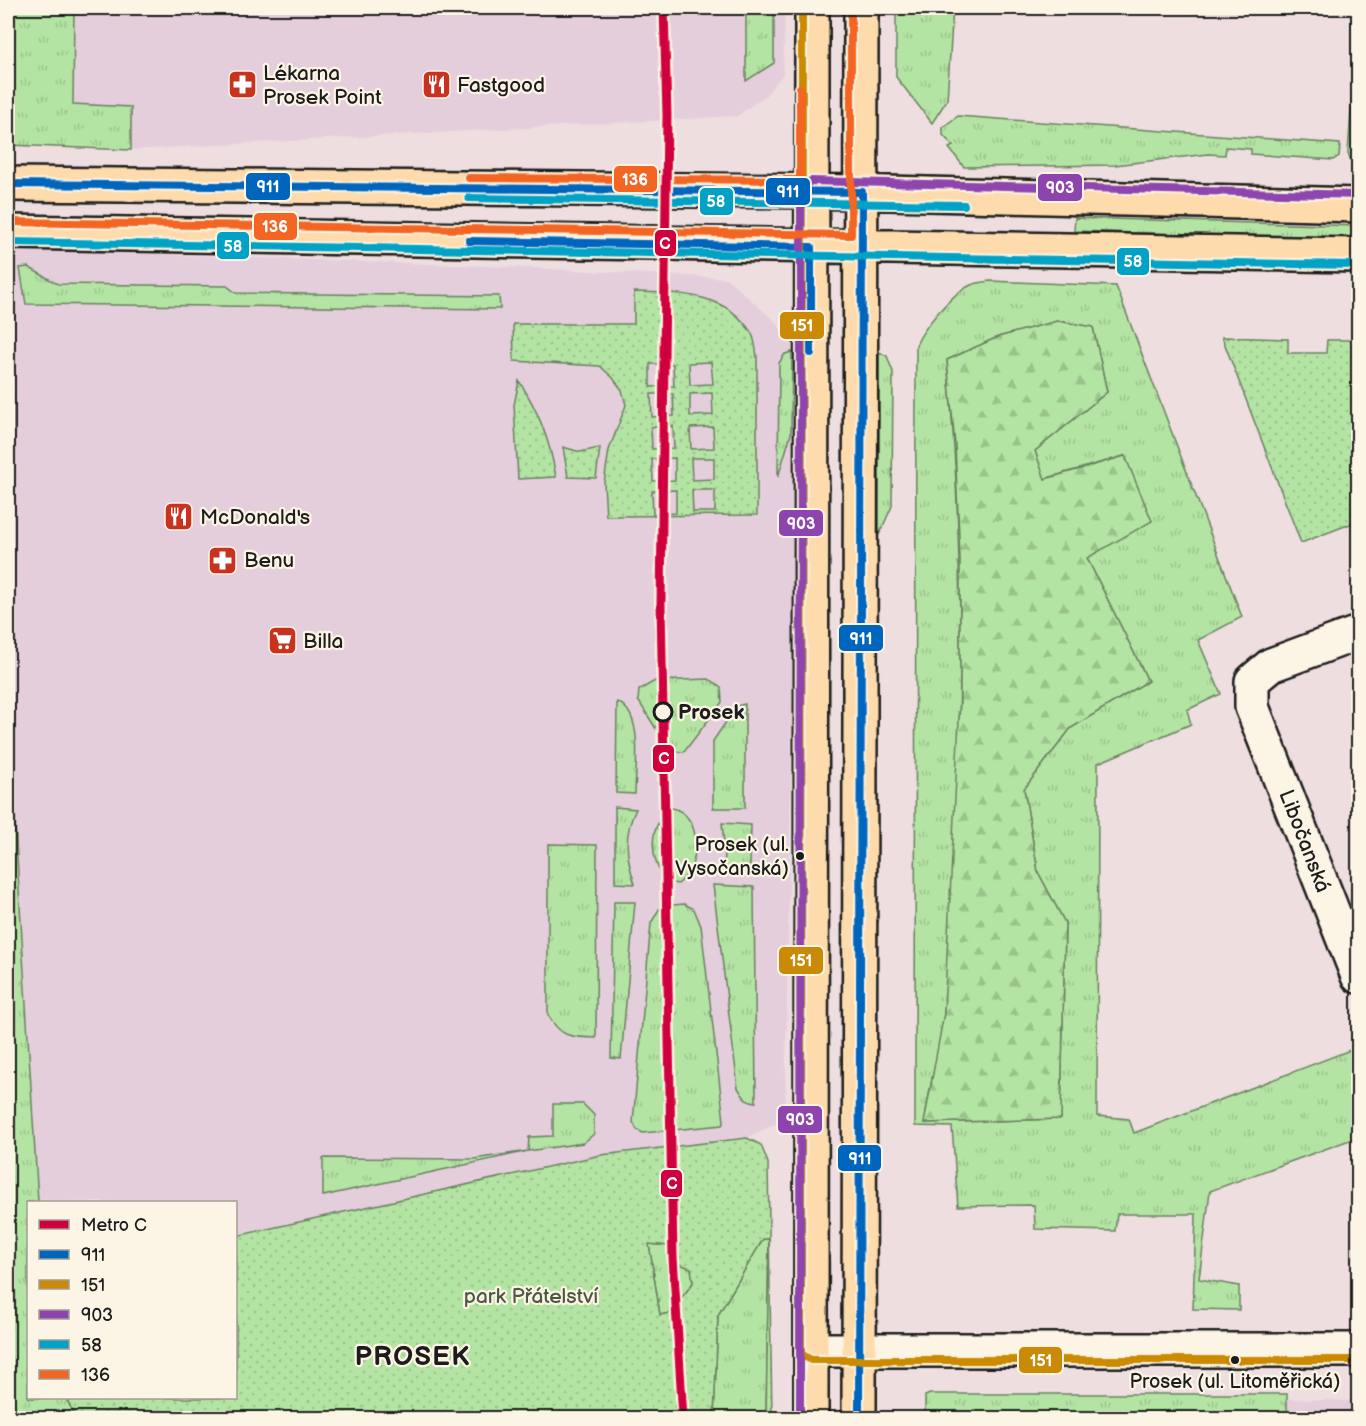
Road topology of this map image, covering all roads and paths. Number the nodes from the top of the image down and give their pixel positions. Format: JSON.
{"nodes":[{"id":1,"x":812,"y":8,"type":"edge"},
{"id":2,"x":861,"y":8,"type":"edge"},
{"id":3,"x":8,"y":184,"type":"edge"},
{"id":4,"x":811,"y":191,"type":"junction"},
{"id":5,"x":862,"y":192,"type":"junction"},
{"id":6,"x":1359,"y":205,"type":"edge"},
{"id":7,"x":8,"y":232,"type":"edge"},
{"id":8,"x":862,"y":246,"type":"junction"},
{"id":9,"x":811,"y":247,"type":"junction"},
{"id":10,"x":1359,"y":255,"type":"edge"},
{"id":11,"x":1359,"y":633,"type":"edge"},
{"id":12,"x":1359,"y":976,"type":"edge"},
{"id":13,"x":811,"y":1350,"type":"junction"},
{"id":14,"x":1359,"y":1350,"type":"edge"},
{"id":15,"x":859,"y":1351,"type":"junction"},
{"id":16,"x":811,"y":1419,"type":"edge"},
{"id":17,"x":859,"y":1419,"type":"edge"}],
"edges":[{"from":1,"to":4,"type":"main road"},
{"from":2,"to":5,"type":"main road"},
{"from":3,"to":4,"type":"main road"},
{"from":4,"to":5,"type":"main road"},
{"from":4,"to":9,"type":"main road"},
{"from":5,"to":6,"type":"main road"},
{"from":5,"to":8,"type":"main road"},
{"from":7,"to":9,"type":"main road"},
{"from":8,"to":9,"type":"main road"},
{"from":8,"to":10,"type":"main road"},
{"from":8,"to":15,"type":"main road"},
{"from":9,"to":13,"type":"main road"},
{"from":11,"to":12,"type":"street","name":"Libočanská"},
{"from":13,"to":15,"type":"street"},
{"from":13,"to":16,"type":"main road"},
{"from":14,"to":15,"type":"street"},
{"from":15,"to":17,"type":"main road"}]}
